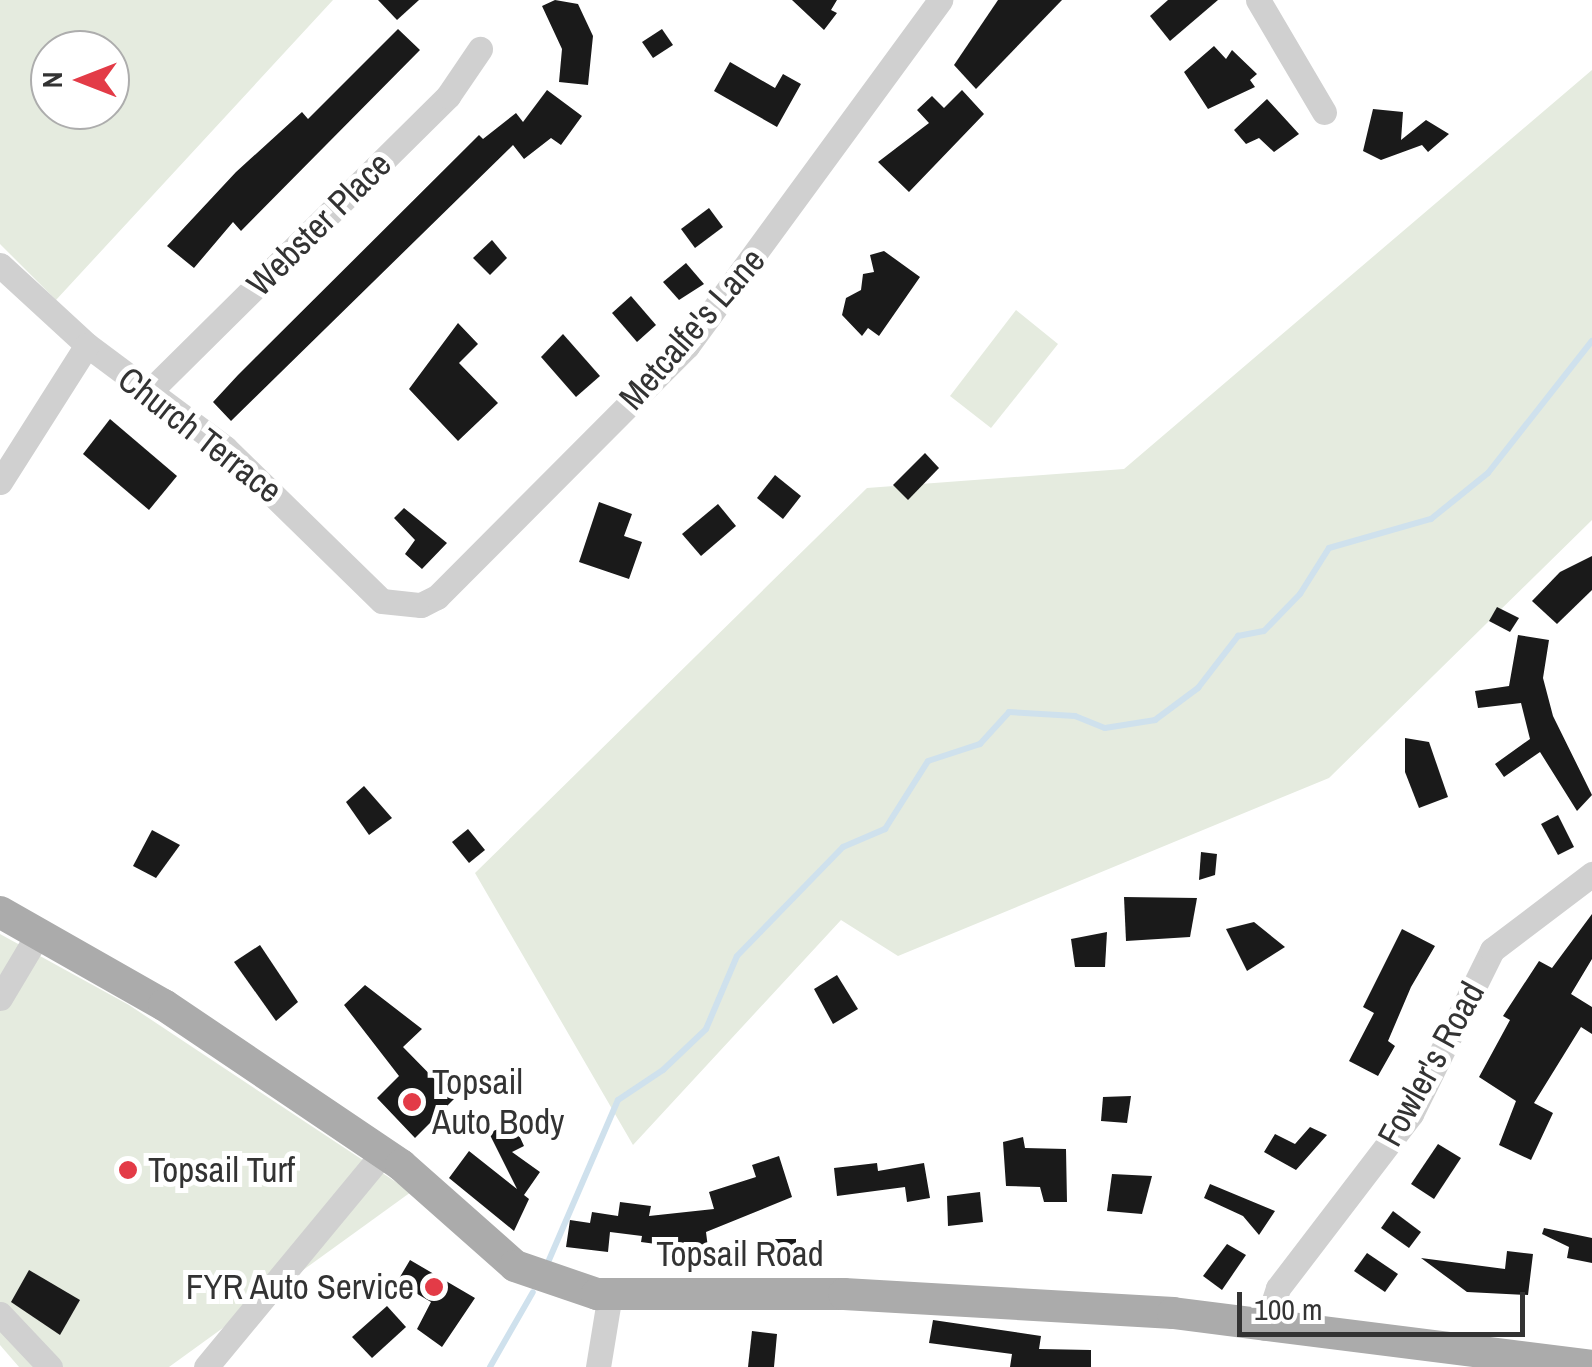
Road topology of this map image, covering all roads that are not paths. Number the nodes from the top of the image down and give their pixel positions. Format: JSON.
{"nodes":[{"id":1,"x":940,"y":0,"type":"edge"},
{"id":2,"x":1258,"y":0,"type":"edge"},
{"id":3,"x":480,"y":49,"type":"dead end"},
{"id":4,"x":1324,"y":112,"type":"dead end"},
{"id":5,"x":0,"y":265,"type":"edge"},
{"id":6,"x":88,"y":345,"type":"junction"},
{"id":7,"x":149,"y":392,"type":"junction"},
{"id":8,"x":0,"y":482,"type":"edge"},
{"id":9,"x":397,"y":608,"type":"joint"},
{"id":10,"x":1592,"y":874,"type":"edge"},
{"id":11,"x":0,"y":912,"type":"edge"},
{"id":12,"x":40,"y":931,"type":"junction"},
{"id":13,"x":0,"y":998,"type":"edge"},
{"id":14,"x":383,"y":1153,"type":"junction"},
{"id":15,"x":610,"y":1294,"type":"junction"},
{"id":16,"x":0,"y":1314,"type":"edge"},
{"id":17,"x":1265,"y":1328,"type":"junction"},
{"id":18,"x":1530,"y":1363,"type":"edge"},
{"id":19,"x":597,"y":1366,"type":"edge"},
{"id":20,"x":1592,"y":1366,"type":"edge"},
{"id":21,"x":50,"y":1367,"type":"edge"},
{"id":22,"x":206,"y":1367,"type":"edge"}],
"edges":[{"from":1,"to":9,"type":"street","name":"Metcalfe's Lane"},
{"from":2,"to":4,"type":"street"},
{"from":3,"to":7,"type":"street","name":"Webster Place"},
{"from":5,"to":6,"type":"street","name":"Church Terrace"},
{"from":6,"to":7,"type":"street","name":"Church Terrace"},
{"from":6,"to":8,"type":"street"},
{"from":7,"to":9,"type":"street","name":"Church Terrace"},
{"from":10,"to":17,"type":"street","name":"Fowler's Road"},
{"from":11,"to":12,"type":"main road","name":"Topsail Road"},
{"from":12,"to":13,"type":"street"},
{"from":12,"to":14,"type":"main road","name":"Topsail Road"},
{"from":14,"to":15,"type":"main road","name":"Topsail Road"},
{"from":14,"to":22,"type":"street"},
{"from":15,"to":17,"type":"main road","name":"Topsail Road"},
{"from":15,"to":19,"type":"street"},
{"from":16,"to":21,"type":"street"},
{"from":17,"to":18,"type":"main road","name":"Topsail Road"},
{"from":18,"to":20,"type":"main road","name":"Topsail Road"}]}
